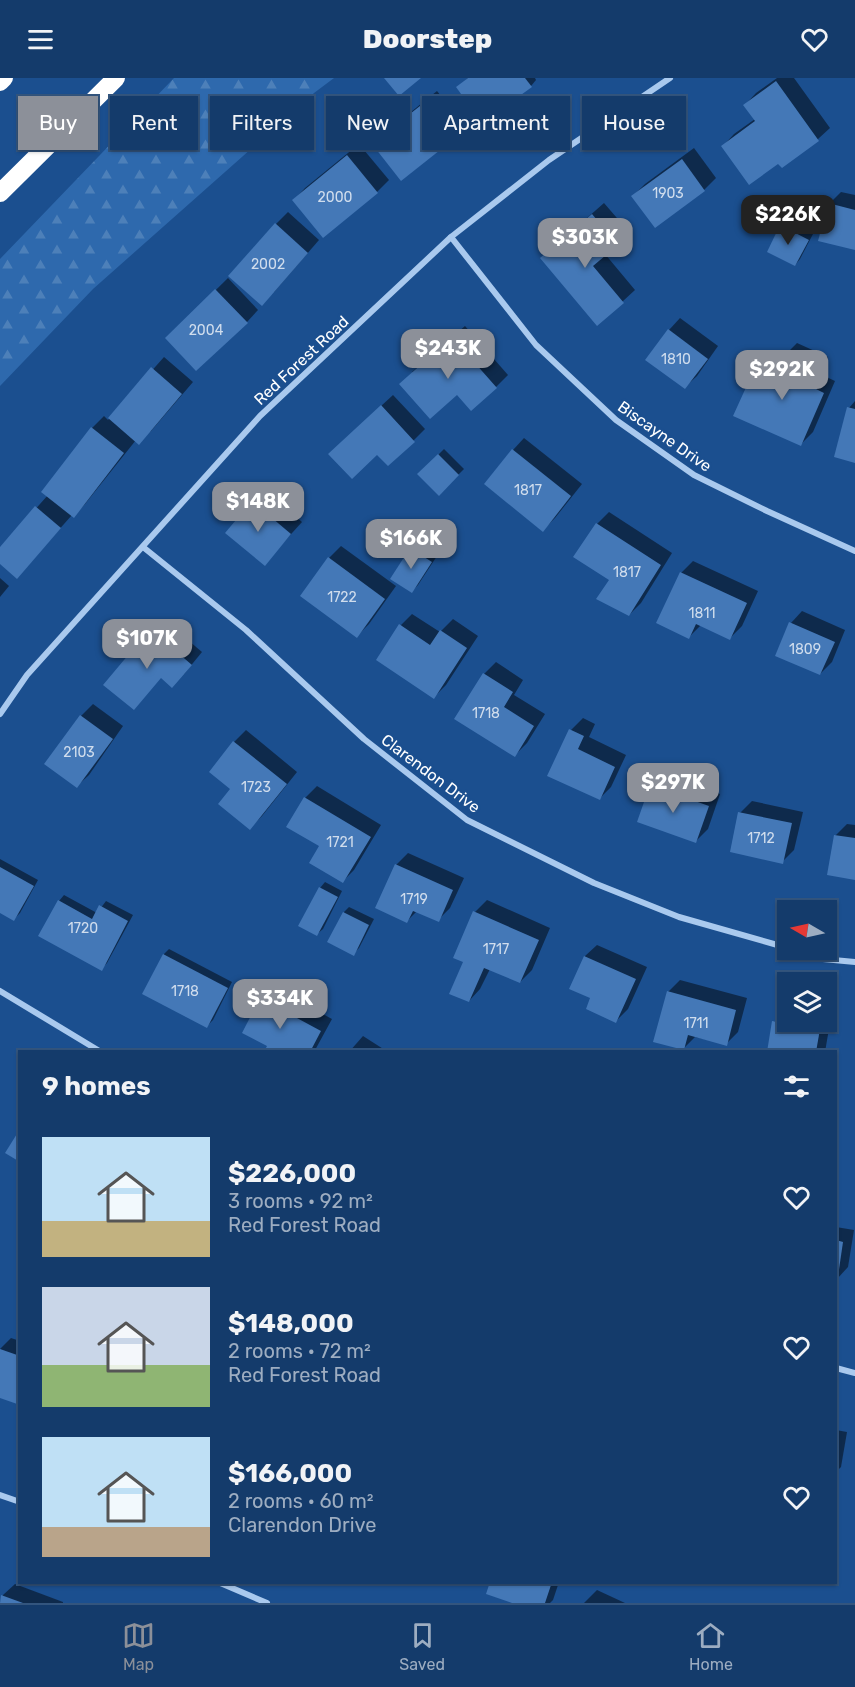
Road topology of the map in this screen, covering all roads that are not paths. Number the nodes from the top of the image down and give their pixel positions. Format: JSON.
{"nodes":[{"id":1,"x":4,"y":78,"type":"edge"},
{"id":2,"x":116,"y":78,"type":"edge"},
{"id":3,"x":670,"y":78,"type":"edge"},
{"id":4,"x":0,"y":82,"type":"edge"},
{"id":5,"x":0,"y":193,"type":"edge"},
{"id":6,"x":451,"y":237,"type":"junction"},
{"id":7,"x":143,"y":547,"type":"junction"},
{"id":8,"x":855,"y":551,"type":"edge"},
{"id":9,"x":0,"y":714,"type":"edge"},
{"id":10,"x":777,"y":945,"type":"edge"},
{"id":11,"x":837,"y":960,"type":"edge"},
{"id":12,"x":855,"y":962,"type":"edge"},
{"id":13,"x":0,"y":991,"type":"edge"},
{"id":14,"x":98,"y":1050,"type":"edge"},
{"id":15,"x":837,"y":1368,"type":"edge"},
{"id":16,"x":855,"y":1373,"type":"edge"},
{"id":17,"x":0,"y":1495,"type":"edge"},
{"id":18,"x":18,"y":1502,"type":"edge"},
{"id":19,"x":223,"y":1584,"type":"edge"},
{"id":20,"x":267,"y":1603,"type":"edge"}],
"edges":[{"from":1,"to":4,"type":"highway"},
{"from":2,"to":5,"type":"highway"},
{"from":3,"to":6,"type":"street","name":"Red Forest Road"},
{"from":6,"to":7,"type":"street","name":"Red Forest Road"},
{"from":6,"to":8,"type":"street","name":"Biscayne Drive"},
{"from":7,"to":9,"type":"street","name":"Red Forest Road"},
{"from":7,"to":10,"type":"street","name":"Clarendon Drive"},
{"from":11,"to":12,"type":"street"},
{"from":13,"to":14,"type":"street"},
{"from":15,"to":16,"type":"street"},
{"from":17,"to":18,"type":"street"},
{"from":19,"to":20,"type":"street"}]}
